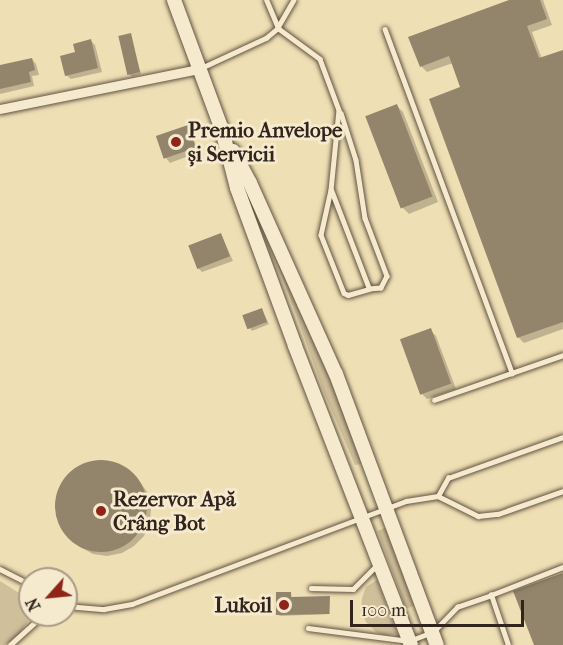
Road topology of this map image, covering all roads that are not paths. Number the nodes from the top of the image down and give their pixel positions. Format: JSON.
{"nodes":[{"id":1,"x":174,"y":0,"type":"edge"},
{"id":2,"x":266,"y":0,"type":"edge"},
{"id":3,"x":294,"y":0,"type":"edge"},
{"id":4,"x":278,"y":28,"type":"junction"},
{"id":5,"x":385,"y":29,"type":"dead end"},
{"id":6,"x":199,"y":69,"type":"junction"},
{"id":7,"x":0,"y":110,"type":"edge"},
{"id":8,"x":339,"y":110,"type":"junction"},
{"id":9,"x":222,"y":130,"type":"junction"},
{"id":10,"x":331,"y":190,"type":"junction"},
{"id":11,"x":369,"y":289,"type":"junction"},
{"id":12,"x":563,"y":355,"type":"edge"},
{"id":13,"x":512,"y":373,"type":"junction"},
{"id":14,"x":434,"y":400,"type":"dead end"},
{"id":15,"x":563,"y":437,"type":"edge"},
{"id":16,"x":563,"y":491,"type":"edge"},
{"id":17,"x":438,"y":496,"type":"junction"},
{"id":18,"x":386,"y":509,"type":"junction"},
{"id":19,"x":362,"y":518,"type":"junction"},
{"id":20,"x":379,"y":562,"type":"junction"},
{"id":21,"x":563,"y":567,"type":"edge"},
{"id":22,"x":0,"y":569,"type":"edge"},
{"id":23,"x":18,"y":578,"type":"edge"},
{"id":24,"x":311,"y":588,"type":"dead end"},
{"id":25,"x":491,"y":594,"type":"junction"},
{"id":26,"x":78,"y":606,"type":"edge"},
{"id":27,"x":30,"y":627,"type":"edge"},
{"id":28,"x":309,"y":628,"type":"dead end"},
{"id":29,"x":435,"y":638,"type":"edge"},
{"id":30,"x":410,"y":643,"type":"edge"},
{"id":31,"x":10,"y":645,"type":"edge"},
{"id":32,"x":508,"y":645,"type":"edge"}],
"edges":[{"from":1,"to":6,"type":"main road"},
{"from":2,"to":4,"type":"lane"},
{"from":3,"to":4,"type":"lane"},
{"from":4,"to":6,"type":"lane"},
{"from":4,"to":8,"type":"lane"},
{"from":5,"to":13,"type":"lane"},
{"from":6,"to":7,"type":"street"},
{"from":6,"to":9,"type":"main road"},
{"from":8,"to":10,"type":"lane"},
{"from":8,"to":11,"type":"lane"},
{"from":9,"to":18,"type":"main road"},
{"from":9,"to":19,"type":"main road"},
{"from":10,"to":11,"type":"lane"},
{"from":10,"to":11,"type":"lane"},
{"from":12,"to":13,"type":"lane"},
{"from":13,"to":14,"type":"lane"},
{"from":15,"to":17,"type":"lane"},
{"from":16,"to":17,"type":"lane"},
{"from":17,"to":18,"type":"lane"},
{"from":18,"to":19,"type":"lane"},
{"from":18,"to":29,"type":"main road"},
{"from":19,"to":20,"type":"main road"},
{"from":19,"to":26,"type":"lane"},
{"from":20,"to":24,"type":"lane"},
{"from":20,"to":30,"type":"main road"},
{"from":21,"to":25,"type":"lane"},
{"from":22,"to":23,"type":"lane"},
{"from":25,"to":29,"type":"lane"},
{"from":25,"to":32,"type":"lane"},
{"from":27,"to":31,"type":"lane"},
{"from":28,"to":30,"type":"lane"},
{"from":29,"to":30,"type":"lane"}]}
